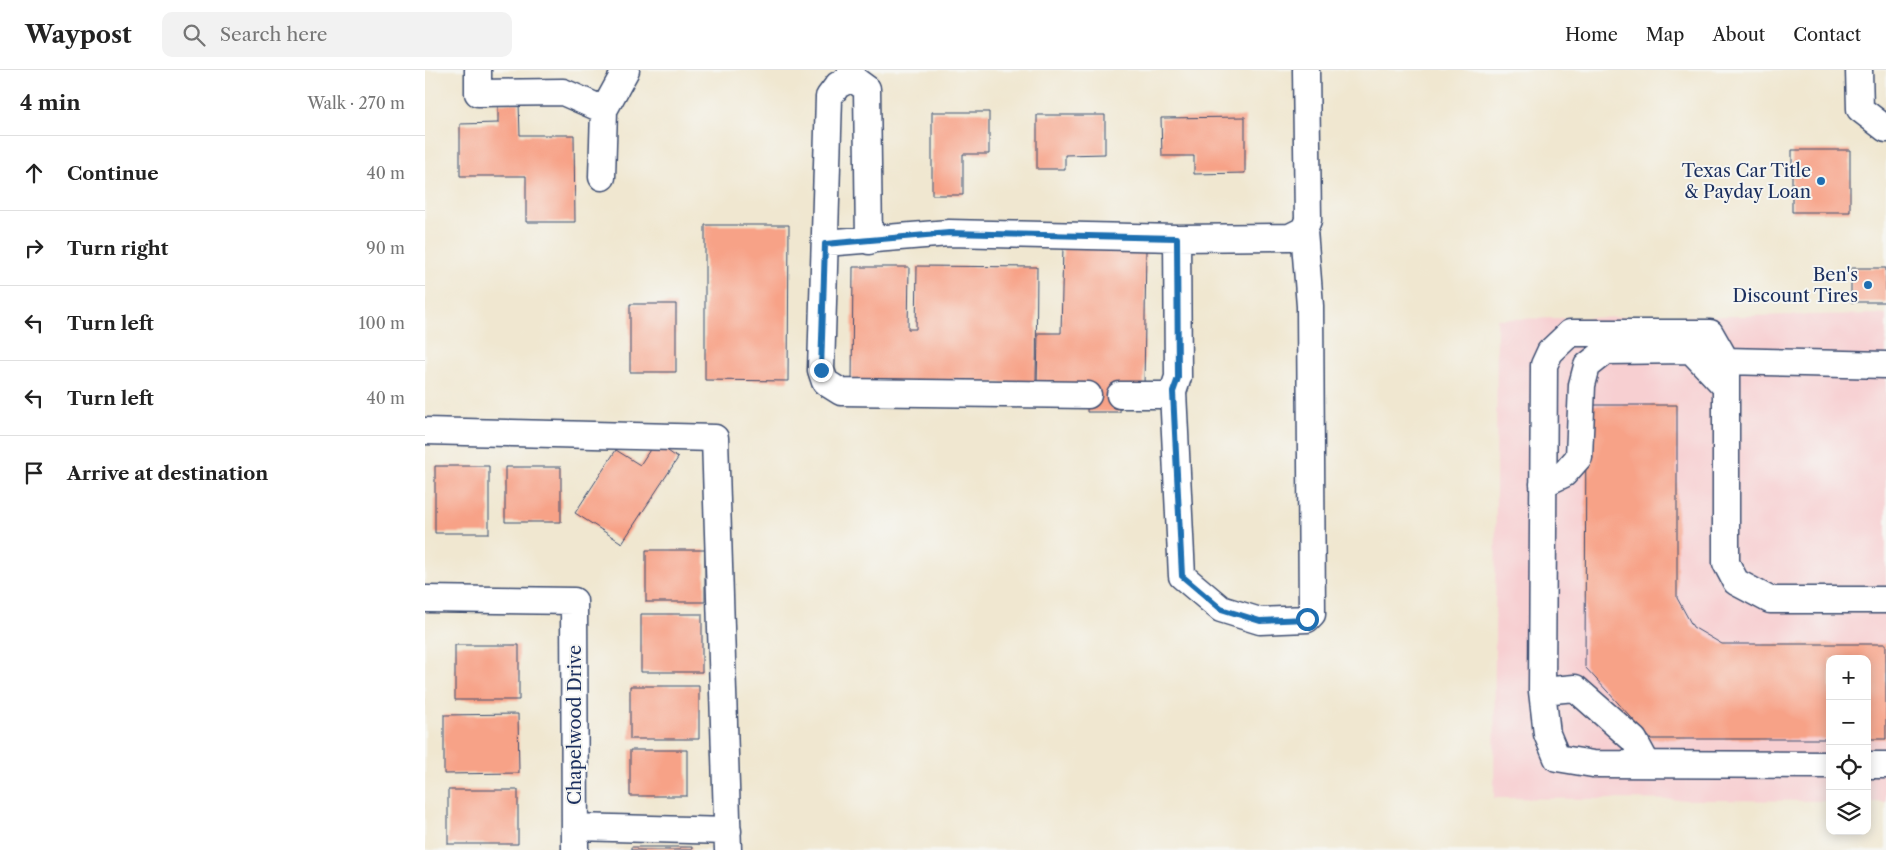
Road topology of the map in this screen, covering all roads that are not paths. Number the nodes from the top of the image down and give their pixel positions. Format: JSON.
{"nodes":[{"id":1,"x":478,"y":70,"type":"edge"},
{"id":2,"x":626,"y":70,"type":"edge"},
{"id":3,"x":1306,"y":70,"type":"edge"},
{"id":4,"x":1859,"y":70,"type":"edge"},
{"id":5,"x":851,"y":74,"type":"edge"},
{"id":6,"x":563,"y":81,"type":"edge"},
{"id":7,"x":603,"y":110,"type":"junction"},
{"id":8,"x":1886,"y":129,"type":"edge"},
{"id":9,"x":602,"y":178,"type":"dead end"},
{"id":10,"x":1304,"y":230,"type":"junction"},
{"id":11,"x":1177,"y":238,"type":"junction"},
{"id":12,"x":869,"y":241,"type":"junction"},
{"id":13,"x":825,"y":244,"type":"junction"},
{"id":14,"x":1726,"y":361,"type":"junction"},
{"id":15,"x":1886,"y":365,"type":"edge"},
{"id":16,"x":1726,"y":387,"type":"junction"},
{"id":17,"x":1173,"y":392,"type":"junction"},
{"id":18,"x":1088,"y":395,"type":"dead end"},
{"id":19,"x":1121,"y":396,"type":"dead end"},
{"id":20,"x":425,"y":431,"type":"edge"},
{"id":21,"x":1543,"y":484,"type":"junction"},
{"id":22,"x":425,"y":599,"type":"edge"},
{"id":23,"x":1886,"y":600,"type":"edge"},
{"id":24,"x":1542,"y":691,"type":"junction"},
{"id":25,"x":1647,"y":764,"type":"junction"},
{"id":26,"x":1826,"y":764,"type":"edge"},
{"id":27,"x":1871,"y":765,"type":"edge"},
{"id":28,"x":1886,"y":765,"type":"edge"},
{"id":29,"x":575,"y":839,"type":"edge"},
{"id":30,"x":728,"y":840,"type":"edge"}],
"edges":[{"from":1,"to":6,"type":"street"},
{"from":2,"to":7,"type":"street"},
{"from":3,"to":10,"type":"street"},
{"from":4,"to":8,"type":"street"},
{"from":5,"to":12,"type":"street"},
{"from":5,"to":13,"type":"street"},
{"from":6,"to":7,"type":"street"},
{"from":7,"to":9,"type":"street"},
{"from":10,"to":11,"type":"street"},
{"from":10,"to":17,"type":"street"},
{"from":11,"to":12,"type":"street"},
{"from":11,"to":17,"type":"street"},
{"from":12,"to":13,"type":"street"},
{"from":13,"to":18,"type":"street"},
{"from":14,"to":15,"type":"street"},
{"from":14,"to":16,"type":"street"},
{"from":14,"to":21,"type":"street"},
{"from":16,"to":21,"type":"street"},
{"from":16,"to":23,"type":"street"},
{"from":17,"to":19,"type":"street"},
{"from":20,"to":30,"type":"street"},
{"from":21,"to":24,"type":"street"},
{"from":22,"to":29,"type":"street","name":"Chapelwood Drive"},
{"from":24,"to":25,"type":"street"},
{"from":24,"to":25,"type":"street"},
{"from":25,"to":26,"type":"street"},
{"from":27,"to":28,"type":"street"},
{"from":29,"to":30,"type":"street"}]}
